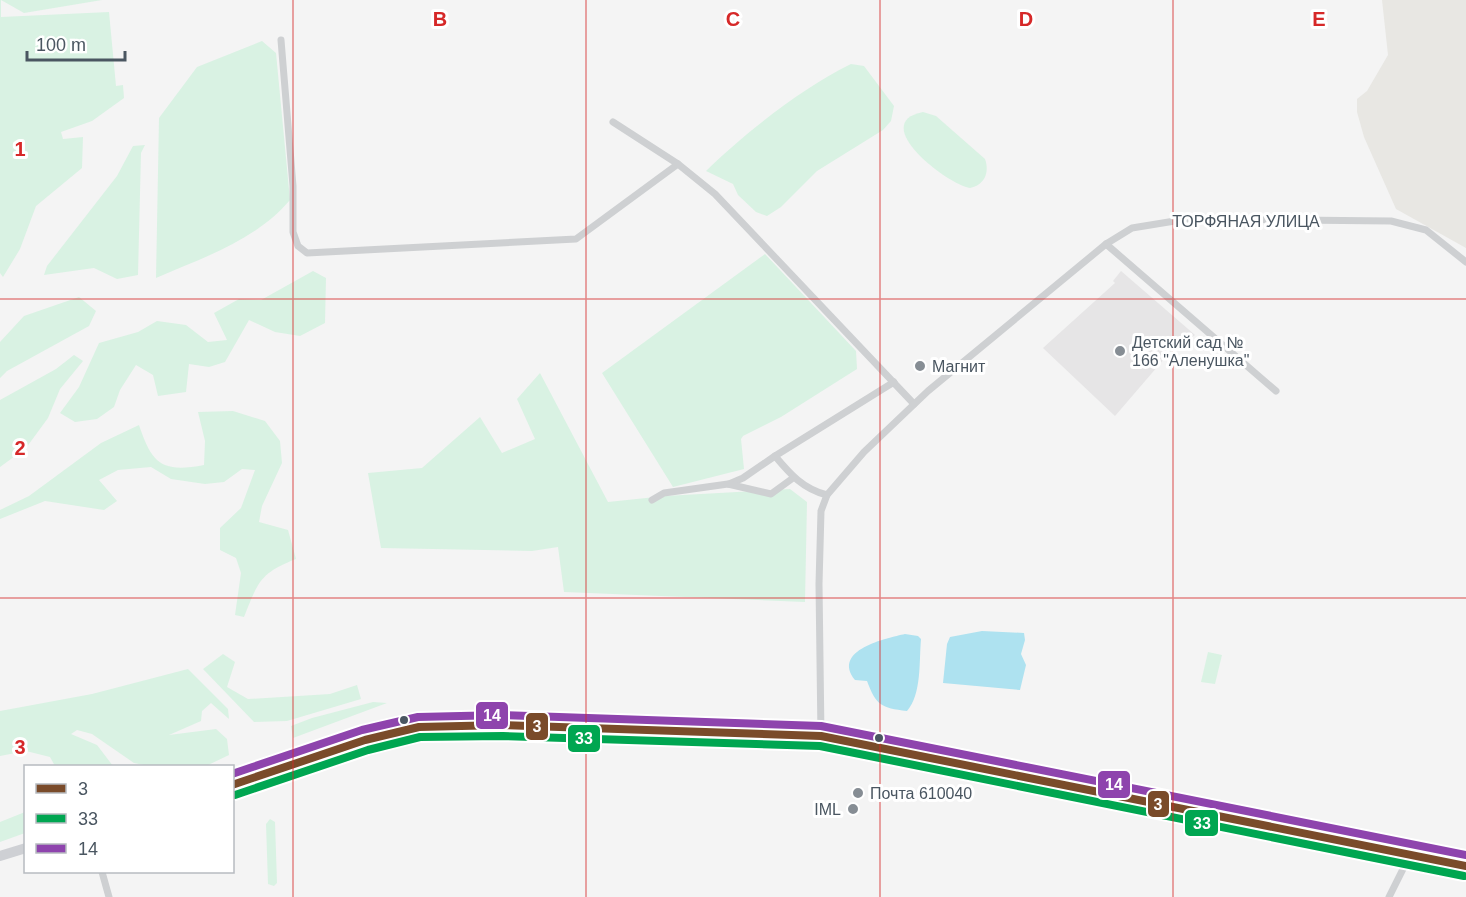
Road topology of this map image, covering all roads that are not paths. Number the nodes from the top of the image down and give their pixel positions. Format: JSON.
{"nodes":[{"id":1,"x":281,"y":40,"type":"dead end"},
{"id":2,"x":613,"y":122,"type":"dead end"},
{"id":3,"x":678,"y":164,"type":"junction"},
{"id":4,"x":1106,"y":244,"type":"junction"},
{"id":5,"x":1466,"y":262,"type":"edge"},
{"id":6,"x":894,"y":382,"type":"junction"},
{"id":7,"x":1276,"y":391,"type":"dead end"},
{"id":8,"x":914,"y":404,"type":"junction"},
{"id":9,"x":775,"y":456,"type":"junction"},
{"id":10,"x":793,"y":478,"type":"junction"},
{"id":11,"x":728,"y":484,"type":"junction"},
{"id":12,"x":827,"y":495,"type":"junction"},
{"id":13,"x":651,"y":500,"type":"dead end"},
{"id":14,"x":821,"y":736,"type":"junction"},
{"id":15,"x":234,"y":784,"type":"edge"},
{"id":16,"x":24,"y":849,"type":"edge"},
{"id":17,"x":1410,"y":855,"type":"junction"},
{"id":18,"x":0,"y":856,"type":"edge"},
{"id":19,"x":1466,"y":866,"type":"edge"},
{"id":20,"x":102,"y":873,"type":"edge"},
{"id":21,"x":109,"y":897,"type":"edge"},
{"id":22,"x":1389,"y":897,"type":"edge"}],
"edges":[{"from":1,"to":3,"type":"street"},
{"from":2,"to":3,"type":"street"},
{"from":3,"to":6,"type":"street"},
{"from":4,"to":5,"type":"street","name":"ТОРФЯНАЯ УЛИЦА"},
{"from":4,"to":7,"type":"street"},
{"from":4,"to":8,"type":"street","name":"ТОРФЯНАЯ УЛИЦА"},
{"from":6,"to":8,"type":"street"},
{"from":6,"to":9,"type":"street"},
{"from":8,"to":12,"type":"street","name":"ТОРФЯНАЯ УЛИЦА"},
{"from":9,"to":10,"type":"street"},
{"from":9,"to":11,"type":"street"},
{"from":10,"to":11,"type":"street"},
{"from":10,"to":12,"type":"street"},
{"from":11,"to":13,"type":"street"},
{"from":12,"to":14,"type":"street","name":"ТОРФЯНАЯ УЛИЦА"},
{"from":14,"to":15,"type":"main road"},
{"from":14,"to":17,"type":"main road"},
{"from":16,"to":18,"type":"main road"},
{"from":17,"to":19,"type":"main road"},
{"from":17,"to":22,"type":"street"},
{"from":20,"to":21,"type":"street"}]}
